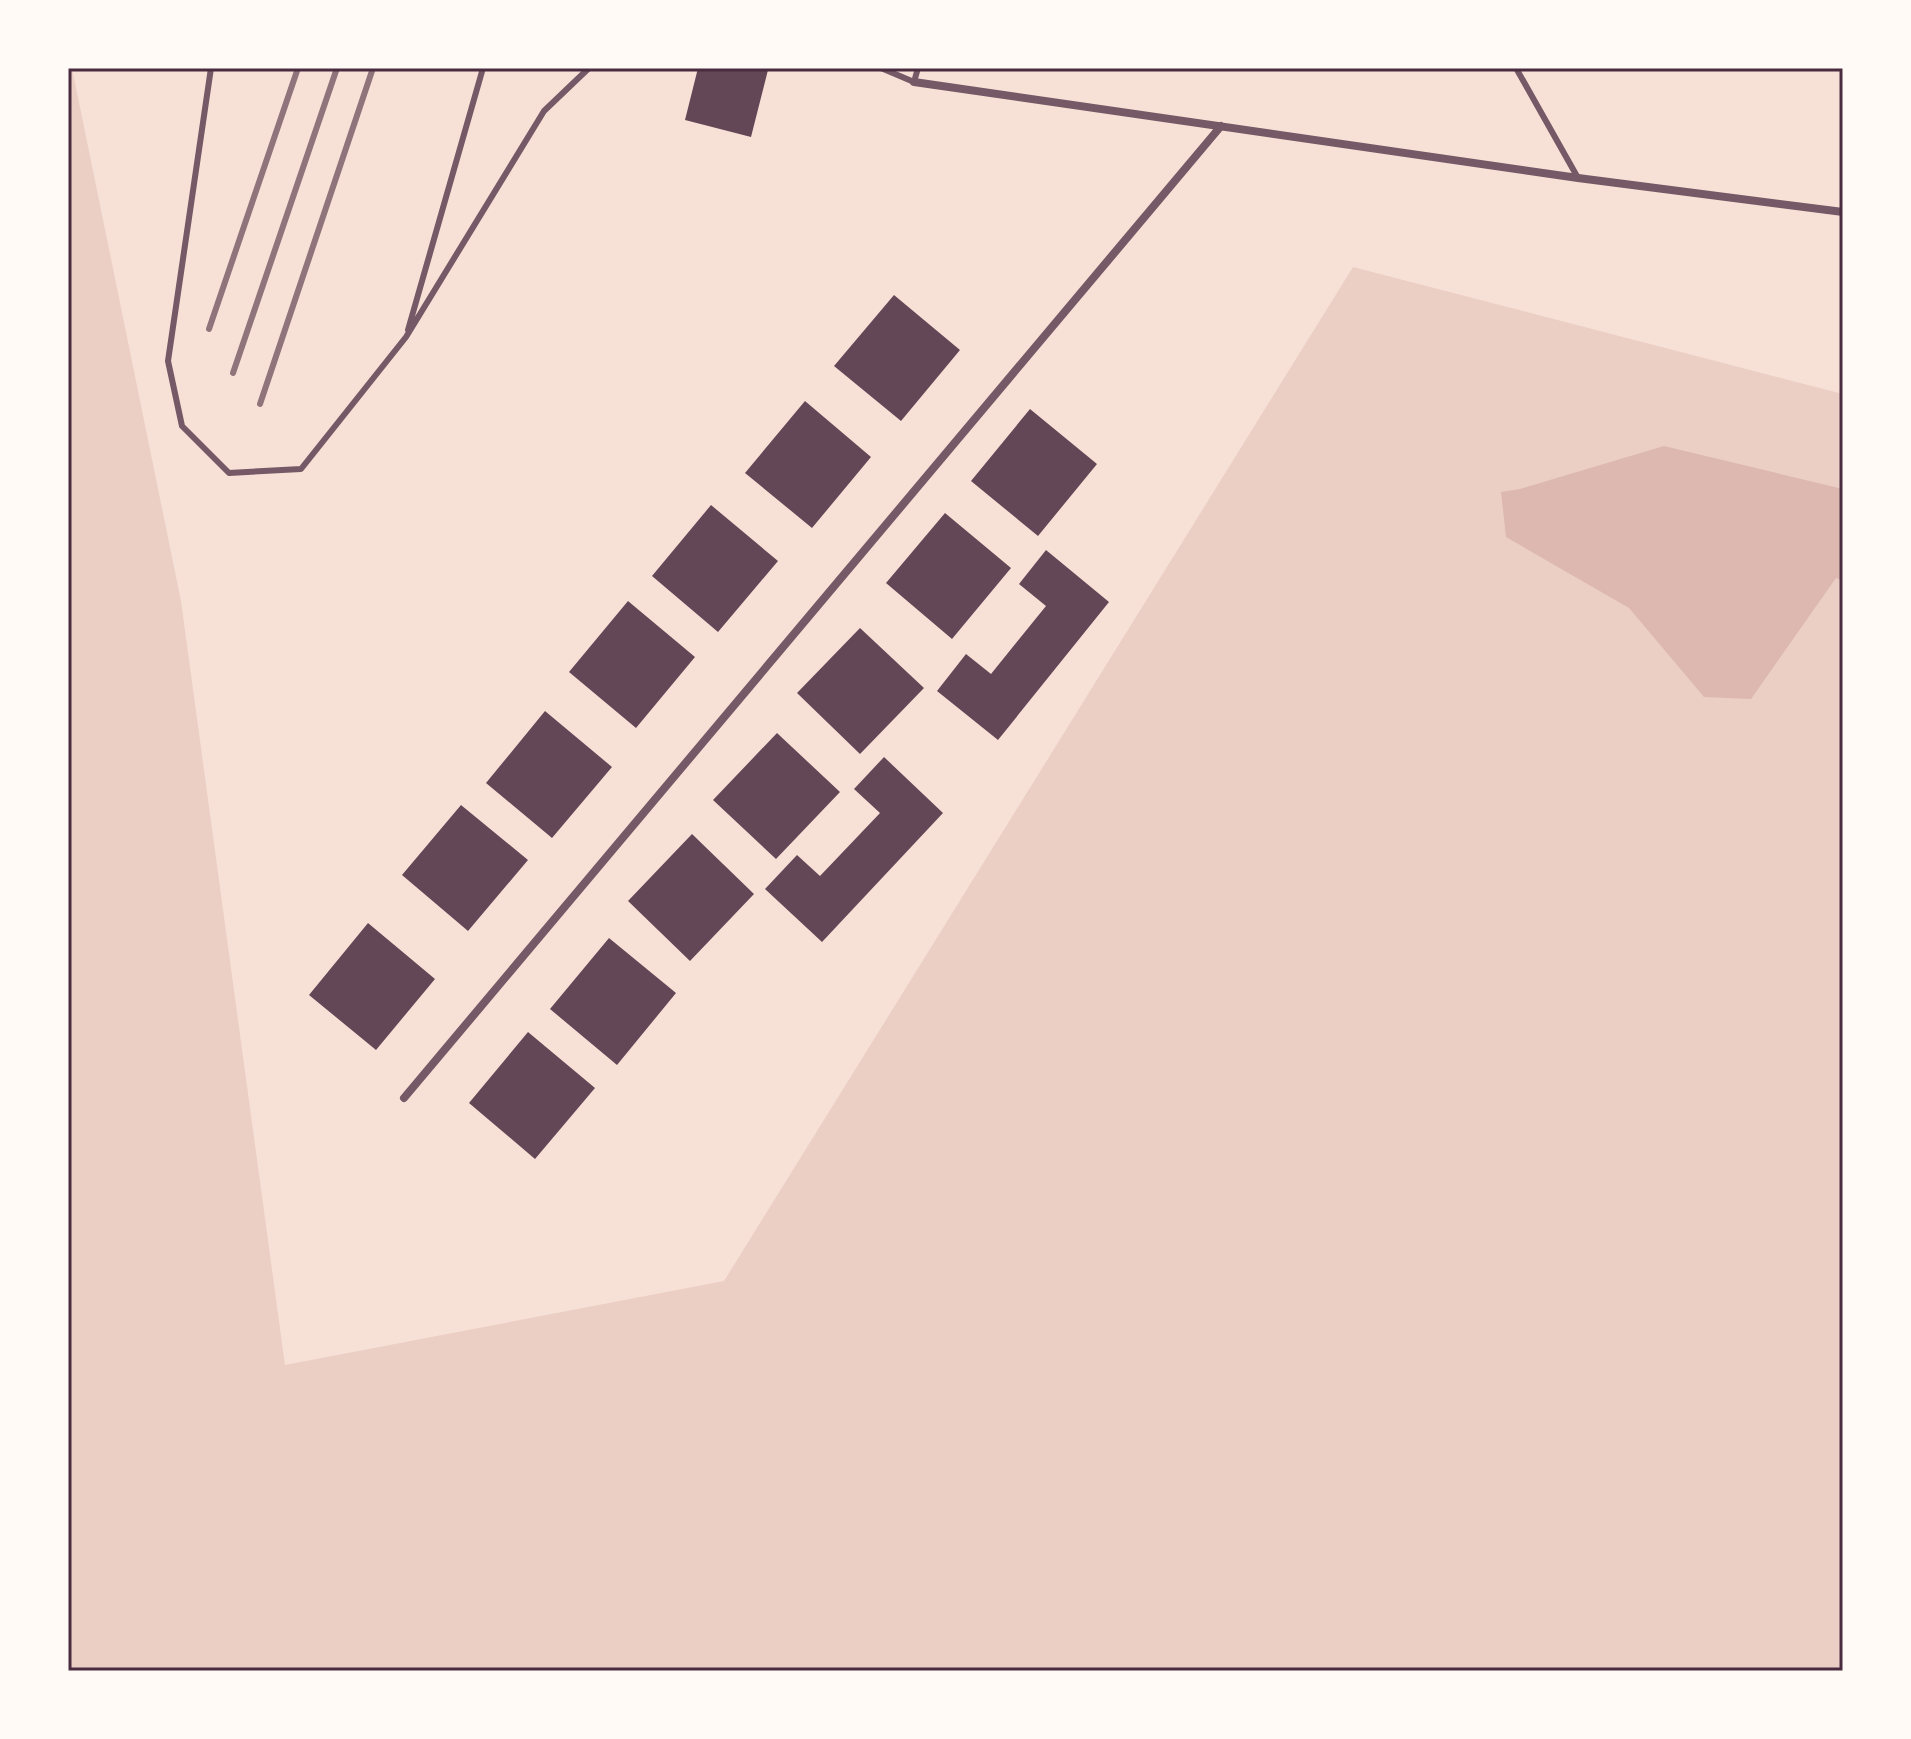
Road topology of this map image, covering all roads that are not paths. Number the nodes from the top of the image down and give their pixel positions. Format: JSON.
{"nodes":[{"id":1,"x":211,"y":68,"type":"edge"},
{"id":2,"x":483,"y":68,"type":"edge"},
{"id":3,"x":589,"y":68,"type":"edge"},
{"id":4,"x":881,"y":68,"type":"edge"},
{"id":5,"x":918,"y":68,"type":"edge"},
{"id":6,"x":1516,"y":68,"type":"edge"},
{"id":7,"x":914,"y":82,"type":"junction"},
{"id":8,"x":1221,"y":126,"type":"junction"},
{"id":9,"x":1578,"y":178,"type":"junction"},
{"id":10,"x":1843,"y":212,"type":"edge"},
{"id":11,"x":406,"y":337,"type":"junction"},
{"id":12,"x":404,"y":1098,"type":"dead end"}],
"edges":[{"from":1,"to":11,"type":"lane"},
{"from":2,"to":11,"type":"lane"},
{"from":3,"to":11,"type":"lane"},
{"from":4,"to":7,"type":"lane"},
{"from":5,"to":7,"type":"lane"},
{"from":6,"to":9,"type":"lane"},
{"from":7,"to":8,"type":"street"},
{"from":8,"to":9,"type":"street"},
{"from":8,"to":12,"type":"street"},
{"from":9,"to":10,"type":"street"}]}
